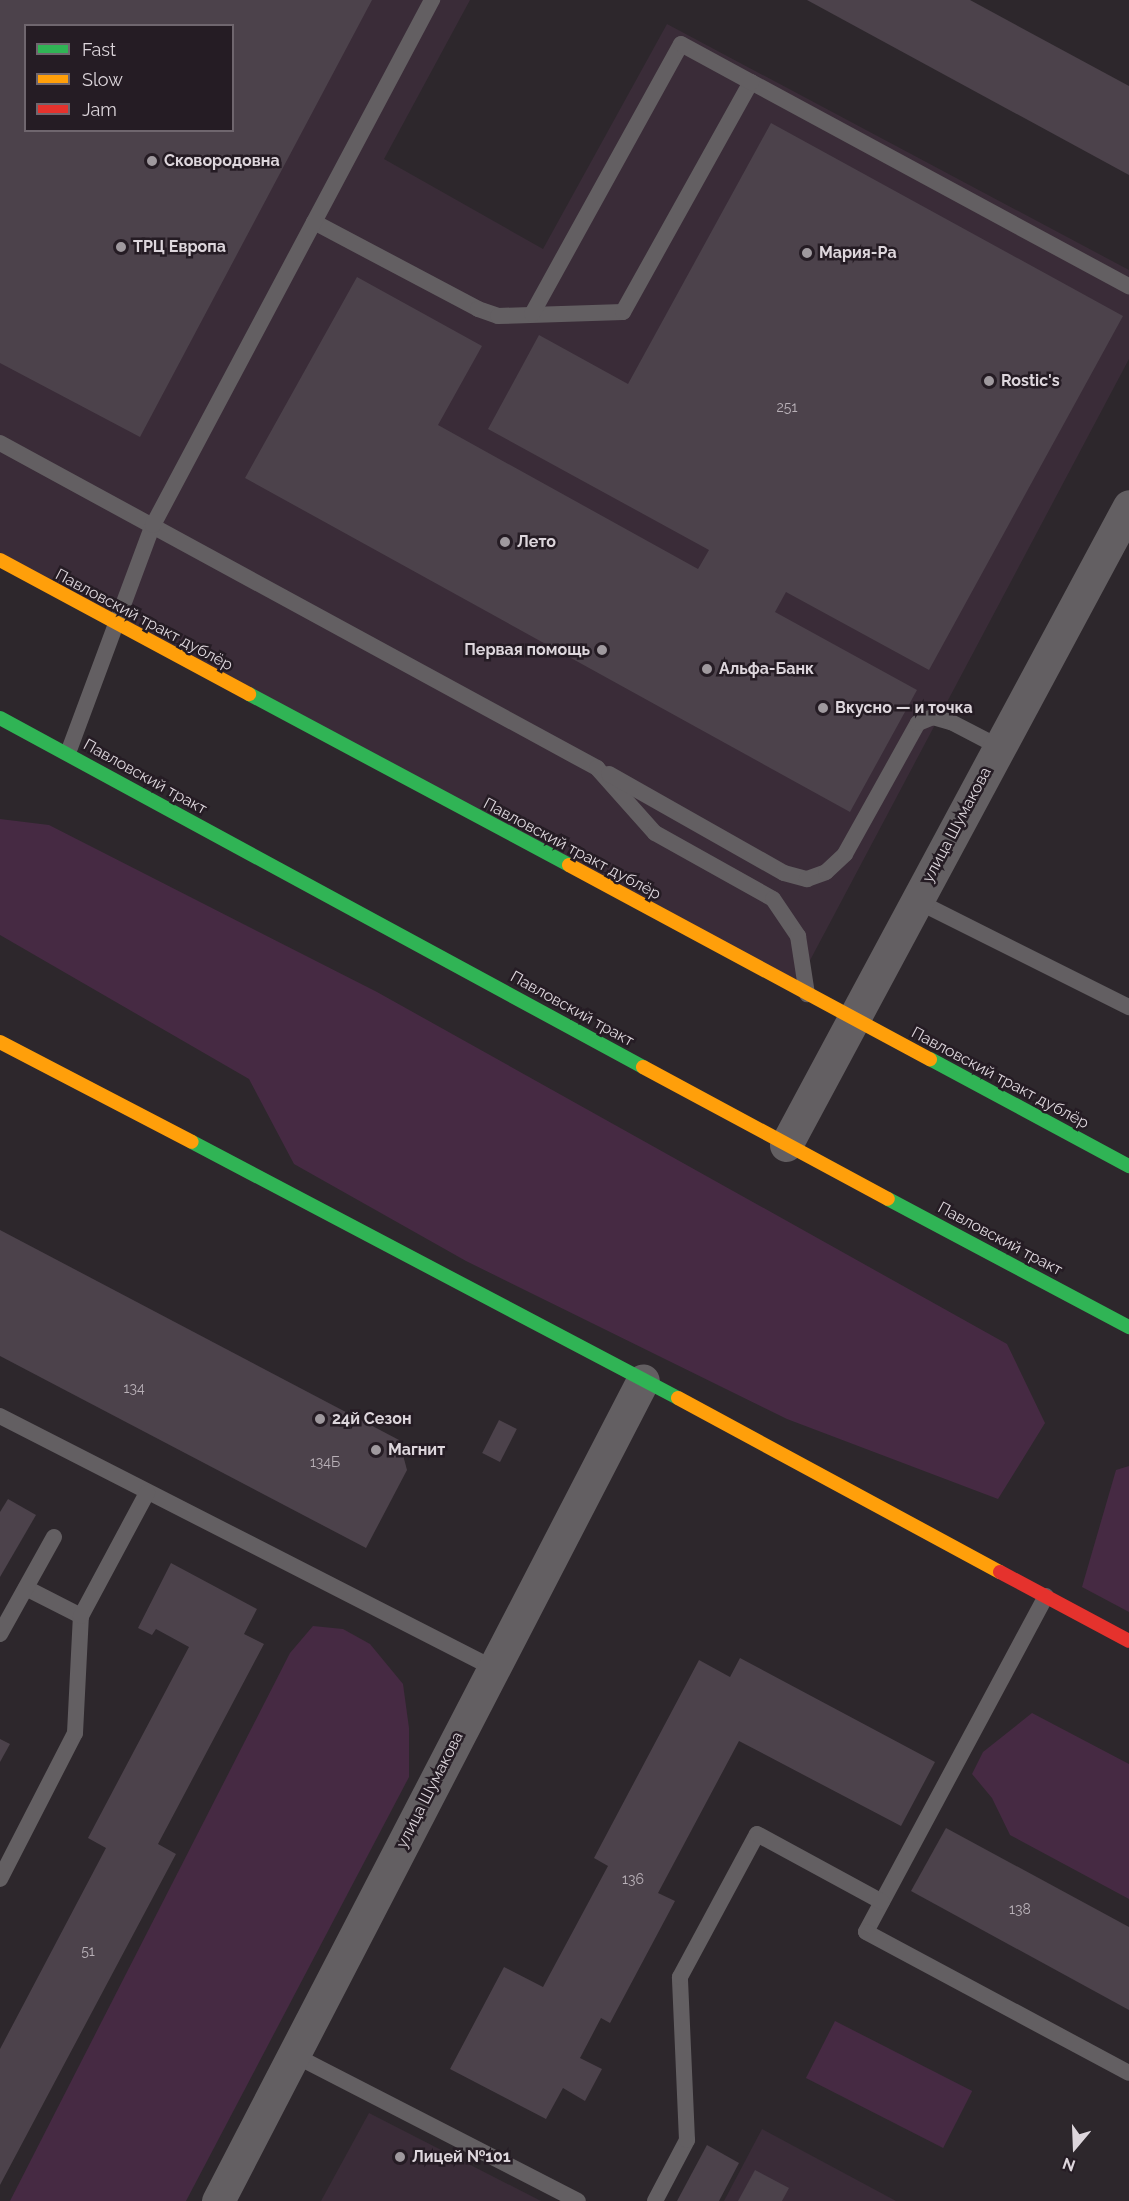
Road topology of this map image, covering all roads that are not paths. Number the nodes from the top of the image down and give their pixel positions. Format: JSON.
{"nodes":[{"id":1,"x":432,"y":0,"type":"edge"},
{"id":2,"x":751,"y":82,"type":"junction"},
{"id":3,"x":314,"y":222,"type":"junction"},
{"id":4,"x":1129,"y":286,"type":"edge"},
{"id":5,"x":532,"y":314,"type":"junction"},
{"id":6,"x":0,"y":442,"type":"edge"},
{"id":7,"x":1129,"y":506,"type":"edge"},
{"id":8,"x":153,"y":525,"type":"junction"},
{"id":9,"x":0,"y":561,"type":"edge"},
{"id":10,"x":114,"y":623,"type":"junction"},
{"id":11,"x":0,"y":718,"type":"edge"},
{"id":12,"x":999,"y":747,"type":"junction"},
{"id":13,"x":68,"y":753,"type":"junction"},
{"id":14,"x":597,"y":768,"type":"junction"},
{"id":15,"x":917,"y":901,"type":"junction"},
{"id":16,"x":807,"y":994,"type":"junction"},
{"id":17,"x":1129,"y":1008,"type":"edge"},
{"id":18,"x":854,"y":1019,"type":"junction"},
{"id":19,"x":0,"y":1042,"type":"edge"},
{"id":20,"x":786,"y":1145,"type":"junction"},
{"id":21,"x":1129,"y":1166,"type":"edge"},
{"id":22,"x":1129,"y":1328,"type":"edge"},
{"id":23,"x":643,"y":1380,"type":"junction"},
{"id":24,"x":0,"y":1416,"type":"edge"},
{"id":25,"x":147,"y":1493,"type":"junction"},
{"id":26,"x":54,"y":1538,"type":"dead end"},
{"id":27,"x":26,"y":1588,"type":"junction"},
{"id":28,"x":1046,"y":1596,"type":"junction"},
{"id":29,"x":81,"y":1616,"type":"junction"},
{"id":30,"x":0,"y":1634,"type":"edge"},
{"id":31,"x":1129,"y":1641,"type":"edge"},
{"id":32,"x":493,"y":1668,"type":"junction"},
{"id":33,"x":0,"y":1879,"type":"edge"},
{"id":34,"x":882,"y":1902,"type":"junction"},
{"id":35,"x":294,"y":2055,"type":"junction"},
{"id":36,"x":1129,"y":2073,"type":"edge"},
{"id":37,"x":218,"y":2201,"type":"edge"},
{"id":38,"x":578,"y":2201,"type":"edge"},
{"id":39,"x":655,"y":2201,"type":"edge"}],
"edges":[{"from":1,"to":3,"type":"lane"},
{"from":2,"to":4,"type":"lane"},
{"from":2,"to":5,"type":"lane"},
{"from":2,"to":5,"type":"lane"},
{"from":3,"to":5,"type":"lane"},
{"from":3,"to":8,"type":"lane"},
{"from":6,"to":8,"type":"lane"},
{"from":7,"to":12,"type":"street","name":"улица Шумакова"},
{"from":8,"to":10,"type":"lane"},
{"from":8,"to":14,"type":"lane"},
{"from":9,"to":10,"type":"street","name":"Павловский тракт дублёр"},
{"from":10,"to":13,"type":"lane"},
{"from":10,"to":16,"type":"street","name":"Павловский тракт дублёр"},
{"from":11,"to":13,"type":"street","name":"Павловский тракт"},
{"from":12,"to":14,"type":"lane"},
{"from":12,"to":15,"type":"street","name":"улица Шумакова"},
{"from":13,"to":20,"type":"street","name":"Павловский тракт"},
{"from":14,"to":16,"type":"lane"},
{"from":15,"to":17,"type":"lane"},
{"from":15,"to":18,"type":"street","name":"улица Шумакова"},
{"from":16,"to":18,"type":"street","name":"Павловский тракт дублёр"},
{"from":18,"to":20,"type":"street","name":"улица Шумакова"},
{"from":18,"to":21,"type":"street","name":"Павловский тракт дублёр"},
{"from":19,"to":23,"type":"street"},
{"from":20,"to":22,"type":"street","name":"Павловский тракт"},
{"from":23,"to":28,"type":"street"},
{"from":23,"to":32,"type":"street","name":"улица Шумакова"},
{"from":24,"to":25,"type":"lane"},
{"from":25,"to":29,"type":"lane"},
{"from":25,"to":32,"type":"lane"},
{"from":26,"to":27,"type":"lane"},
{"from":27,"to":29,"type":"lane"},
{"from":27,"to":30,"type":"lane"},
{"from":28,"to":31,"type":"street"},
{"from":28,"to":34,"type":"lane"},
{"from":29,"to":33,"type":"lane"},
{"from":32,"to":35,"type":"street","name":"улица Шумакова"},
{"from":34,"to":36,"type":"lane"},
{"from":34,"to":39,"type":"lane"},
{"from":35,"to":37,"type":"street","name":"улица Шумакова"},
{"from":35,"to":38,"type":"lane"}]}
